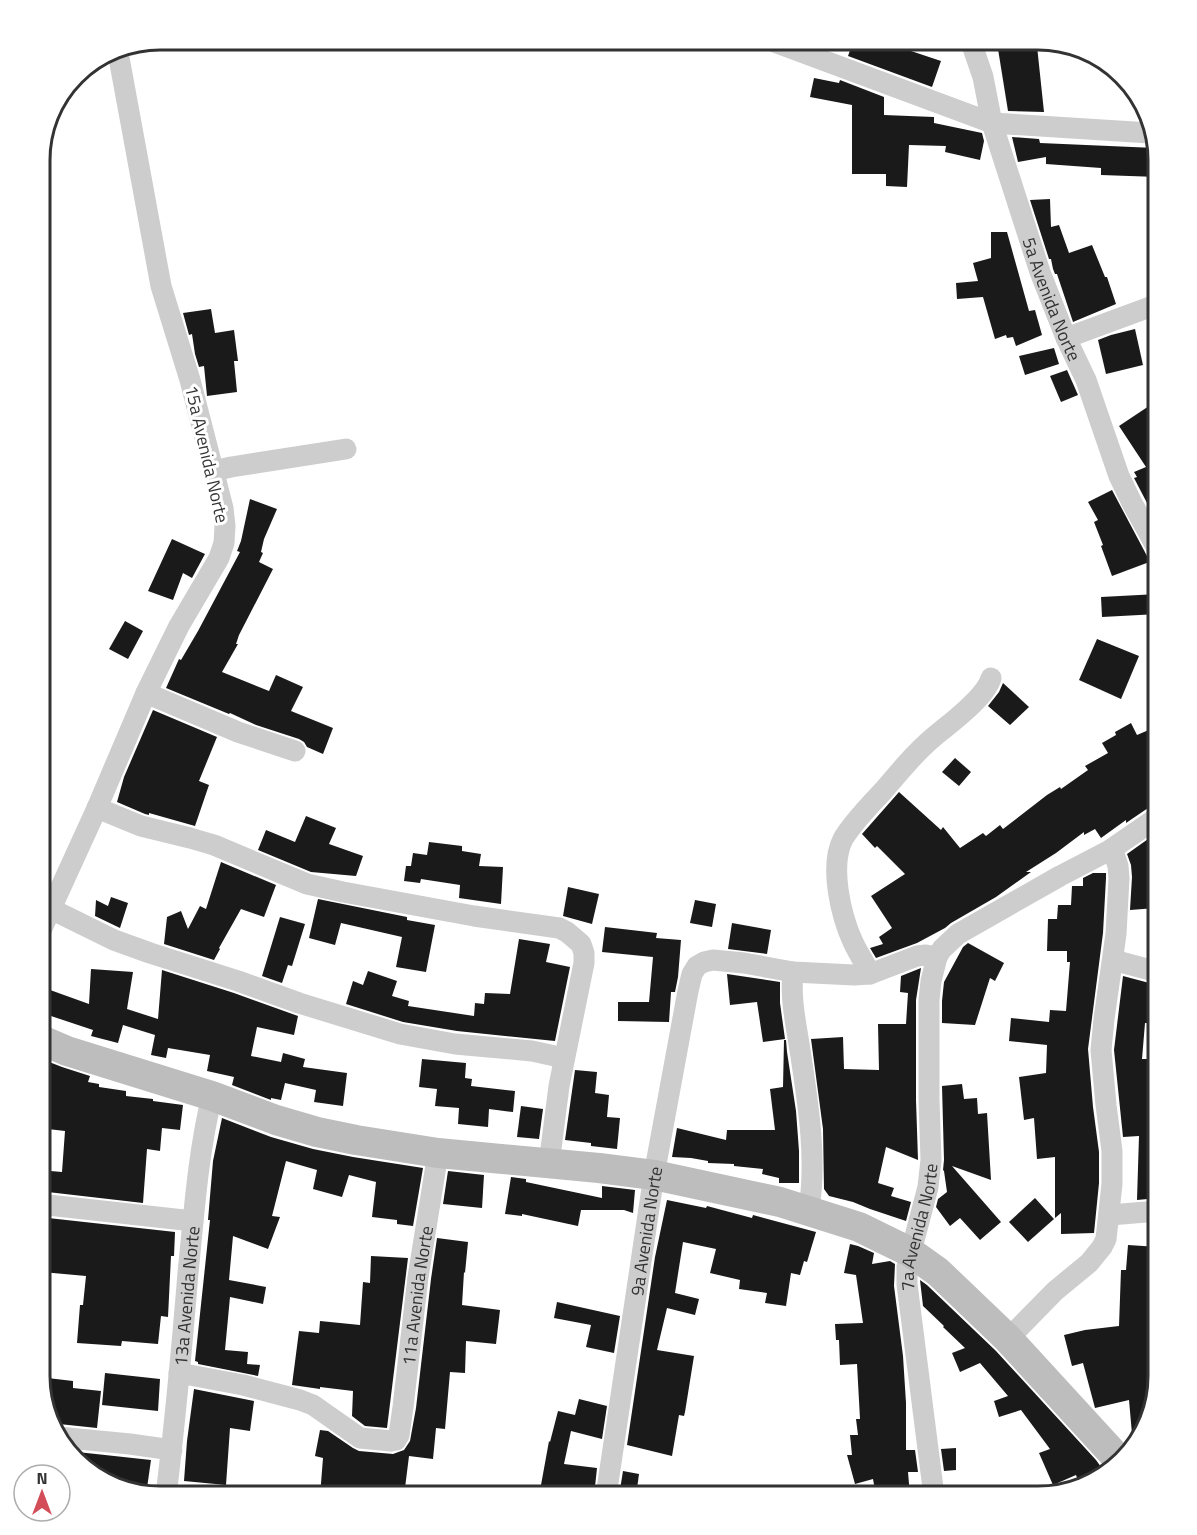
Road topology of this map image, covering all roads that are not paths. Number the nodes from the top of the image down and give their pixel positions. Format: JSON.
{"nodes":[{"id":1,"x":796,"y":50,"type":"edge"},
{"id":2,"x":974,"y":50,"type":"edge"},
{"id":3,"x":119,"y":57,"type":"edge"},
{"id":4,"x":992,"y":123,"type":"junction"},
{"id":5,"x":1144,"y":133,"type":"edge"},
{"id":6,"x":1148,"y":308,"type":"edge"},
{"id":7,"x":1066,"y":338,"type":"junction"},
{"id":8,"x":346,"y":449,"type":"dead end"},
{"id":9,"x":214,"y":471,"type":"junction"},
{"id":10,"x":1148,"y":531,"type":"edge"},
{"id":11,"x":991,"y":678,"type":"dead end"},
{"id":12,"x":146,"y":693,"type":"junction"},
{"id":13,"x":295,"y":751,"type":"dead end"},
{"id":14,"x":97,"y":808,"type":"junction"},
{"id":15,"x":1148,"y":824,"type":"edge"},
{"id":16,"x":1110,"y":850,"type":"junction"},
{"id":17,"x":51,"y":909,"type":"joint"},
{"id":18,"x":937,"y":957,"type":"junction"},
{"id":19,"x":1113,"y":960,"type":"junction"},
{"id":20,"x":1148,"y":969,"type":"edge"},
{"id":21,"x":793,"y":972,"type":"junction"},
{"id":22,"x":870,"y":974,"type":"junction"},
{"id":23,"x":50,"y":1044,"type":"edge"},
{"id":24,"x":564,"y":1058,"type":"junction"},
{"id":25,"x":212,"y":1096,"type":"junction"},
{"id":26,"x":438,"y":1153,"type":"junction"},
{"id":27,"x":549,"y":1164,"type":"junction"},
{"id":28,"x":654,"y":1176,"type":"junction"},
{"id":29,"x":50,"y":1205,"type":"edge"},
{"id":30,"x":809,"y":1210,"type":"junction"},
{"id":31,"x":1148,"y":1212,"type":"edge"},
{"id":32,"x":1110,"y":1215,"type":"junction"},
{"id":33,"x":193,"y":1221,"type":"junction"},
{"id":34,"x":910,"y":1252,"type":"junction"},
{"id":35,"x":1008,"y":1339,"type":"junction"},
{"id":36,"x":180,"y":1373,"type":"junction"},
{"id":37,"x":69,"y":1438,"type":"edge"},
{"id":38,"x":172,"y":1450,"type":"junction"},
{"id":39,"x":1114,"y":1454,"type":"edge"},
{"id":40,"x":167,"y":1486,"type":"edge"},
{"id":41,"x":608,"y":1486,"type":"edge"},
{"id":42,"x":933,"y":1486,"type":"edge"}],
"edges":[{"from":1,"to":4,"type":"street"},
{"from":2,"to":4,"type":"street","name":"5a Avenida Norte"},
{"from":3,"to":9,"type":"street","name":"15a Avenida Norte"},
{"from":4,"to":5,"type":"street"},
{"from":4,"to":7,"type":"street","name":"5a Avenida Norte"},
{"from":6,"to":7,"type":"street"},
{"from":7,"to":10,"type":"street","name":"5a Avenida Norte"},
{"from":8,"to":9,"type":"street"},
{"from":9,"to":12,"type":"street","name":"15a Avenida Norte"},
{"from":11,"to":22,"type":"street"},
{"from":12,"to":13,"type":"street"},
{"from":12,"to":14,"type":"street","name":"15a Avenida Norte"},
{"from":14,"to":17,"type":"street","name":"15a Avenida Norte"},
{"from":14,"to":24,"type":"street"},
{"from":15,"to":16,"type":"street"},
{"from":16,"to":18,"type":"street"},
{"from":16,"to":19,"type":"street"},
{"from":17,"to":24,"type":"street"},
{"from":18,"to":22,"type":"street"},
{"from":18,"to":34,"type":"street","name":"7a Avenida Norte"},
{"from":19,"to":20,"type":"street"},
{"from":19,"to":32,"type":"street"},
{"from":21,"to":22,"type":"street"},
{"from":21,"to":28,"type":"street","name":"9a Avenida Norte"},
{"from":21,"to":30,"type":"street"},
{"from":23,"to":25,"type":"street"},
{"from":24,"to":27,"type":"street"},
{"from":25,"to":26,"type":"street"},
{"from":25,"to":33,"type":"street","name":"13a Avenida Norte"},
{"from":26,"to":27,"type":"street"},
{"from":26,"to":36,"type":"street","name":"11a Avenida Norte"},
{"from":27,"to":28,"type":"street"},
{"from":28,"to":30,"type":"street"},
{"from":28,"to":41,"type":"street","name":"9a Avenida Norte"},
{"from":29,"to":33,"type":"street"},
{"from":30,"to":34,"type":"street"},
{"from":31,"to":32,"type":"street"},
{"from":32,"to":35,"type":"street"},
{"from":33,"to":36,"type":"street","name":"13a Avenida Norte"},
{"from":34,"to":35,"type":"street"},
{"from":34,"to":42,"type":"street","name":"7a Avenida Norte"},
{"from":35,"to":39,"type":"street"},
{"from":36,"to":38,"type":"street","name":"13a Avenida Norte"},
{"from":37,"to":38,"type":"street"},
{"from":38,"to":40,"type":"street","name":"13a Avenida Norte"}]}
